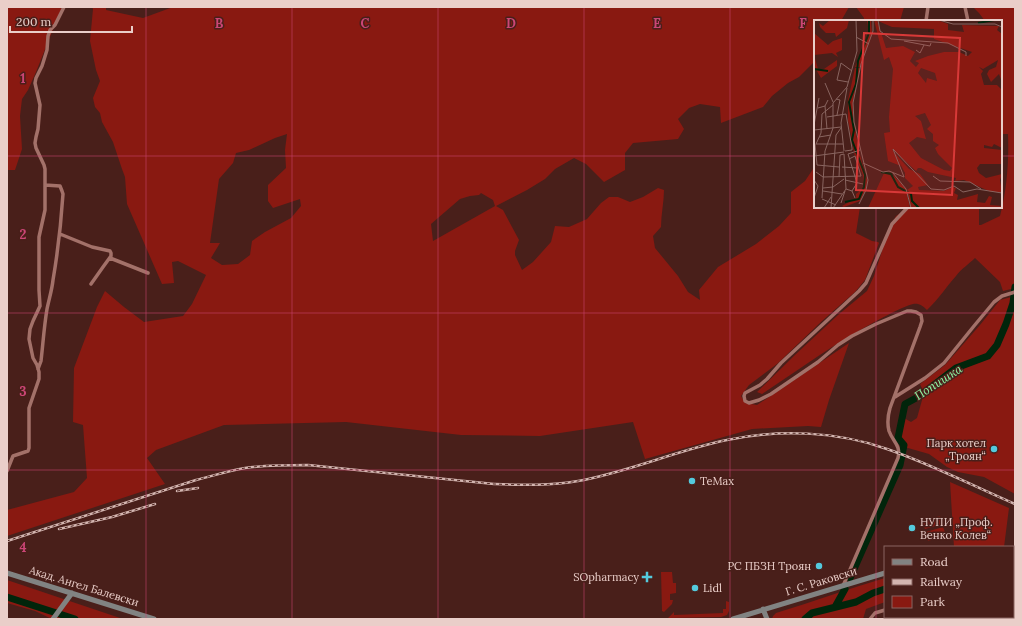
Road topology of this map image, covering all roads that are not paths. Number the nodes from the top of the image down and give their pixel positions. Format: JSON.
{"nodes":[{"id":1,"x":64,"y":7,"type":"edge"},
{"id":2,"x":928,"y":7,"type":"edge"},
{"id":3,"x":965,"y":7,"type":"edge"},
{"id":4,"x":926,"y":20,"type":"edge"},
{"id":5,"x":968,"y":20,"type":"edge"},
{"id":6,"x":45,"y":185,"type":"junction"},
{"id":7,"x":907,"y":208,"type":"edge"},
{"id":8,"x":60,"y":234,"type":"junction"},
{"id":9,"x":110,"y":258,"type":"junction"},
{"id":10,"x":148,"y":273,"type":"dead end"},
{"id":11,"x":92,"y":284,"type":"dead end"},
{"id":12,"x":1015,"y":292,"type":"edge"},
{"id":13,"x":38,"y":369,"type":"junction"},
{"id":14,"x":894,"y":397,"type":"junction"},
{"id":15,"x":7,"y":471,"type":"edge"},
{"id":16,"x":7,"y":573,"type":"edge"},
{"id":17,"x":884,"y":573,"type":"edge"},
{"id":18,"x":843,"y":586,"type":"junction"},
{"id":19,"x":72,"y":593,"type":"junction"},
{"id":20,"x":763,"y":609,"type":"junction"},
{"id":21,"x":884,"y":610,"type":"edge"},
{"id":22,"x":875,"y":613,"type":"junction"},
{"id":23,"x":877,"y":617,"type":"dead end"},
{"id":24,"x":53,"y":619,"type":"edge"},
{"id":25,"x":154,"y":619,"type":"edge"},
{"id":26,"x":733,"y":619,"type":"edge"},
{"id":27,"x":767,"y":619,"type":"edge"},
{"id":28,"x":870,"y":619,"type":"edge"}],
"edges":[{"from":1,"to":6,"type":"street"},
{"from":2,"to":4,"type":"street"},
{"from":3,"to":5,"type":"street"},
{"from":6,"to":8,"type":"street"},
{"from":6,"to":13,"type":"street"},
{"from":7,"to":14,"type":"street"},
{"from":8,"to":9,"type":"street"},
{"from":8,"to":13,"type":"street"},
{"from":9,"to":10,"type":"street"},
{"from":9,"to":11,"type":"street"},
{"from":12,"to":14,"type":"street"},
{"from":13,"to":15,"type":"street"},
{"from":14,"to":18,"type":"street"},
{"from":16,"to":19,"type":"street","name":"Акад. Ангел Балевски"},
{"from":17,"to":18,"type":"street","name":"Г. С. Раковски"},
{"from":18,"to":20,"type":"street","name":"Г. С. Раковски"},
{"from":19,"to":24,"type":"street"},
{"from":19,"to":25,"type":"street","name":"Акад. Ангел Балевски"},
{"from":20,"to":26,"type":"street"},
{"from":20,"to":27,"type":"street"},
{"from":21,"to":22,"type":"street"},
{"from":22,"to":23,"type":"street"},
{"from":22,"to":28,"type":"street"}]}
